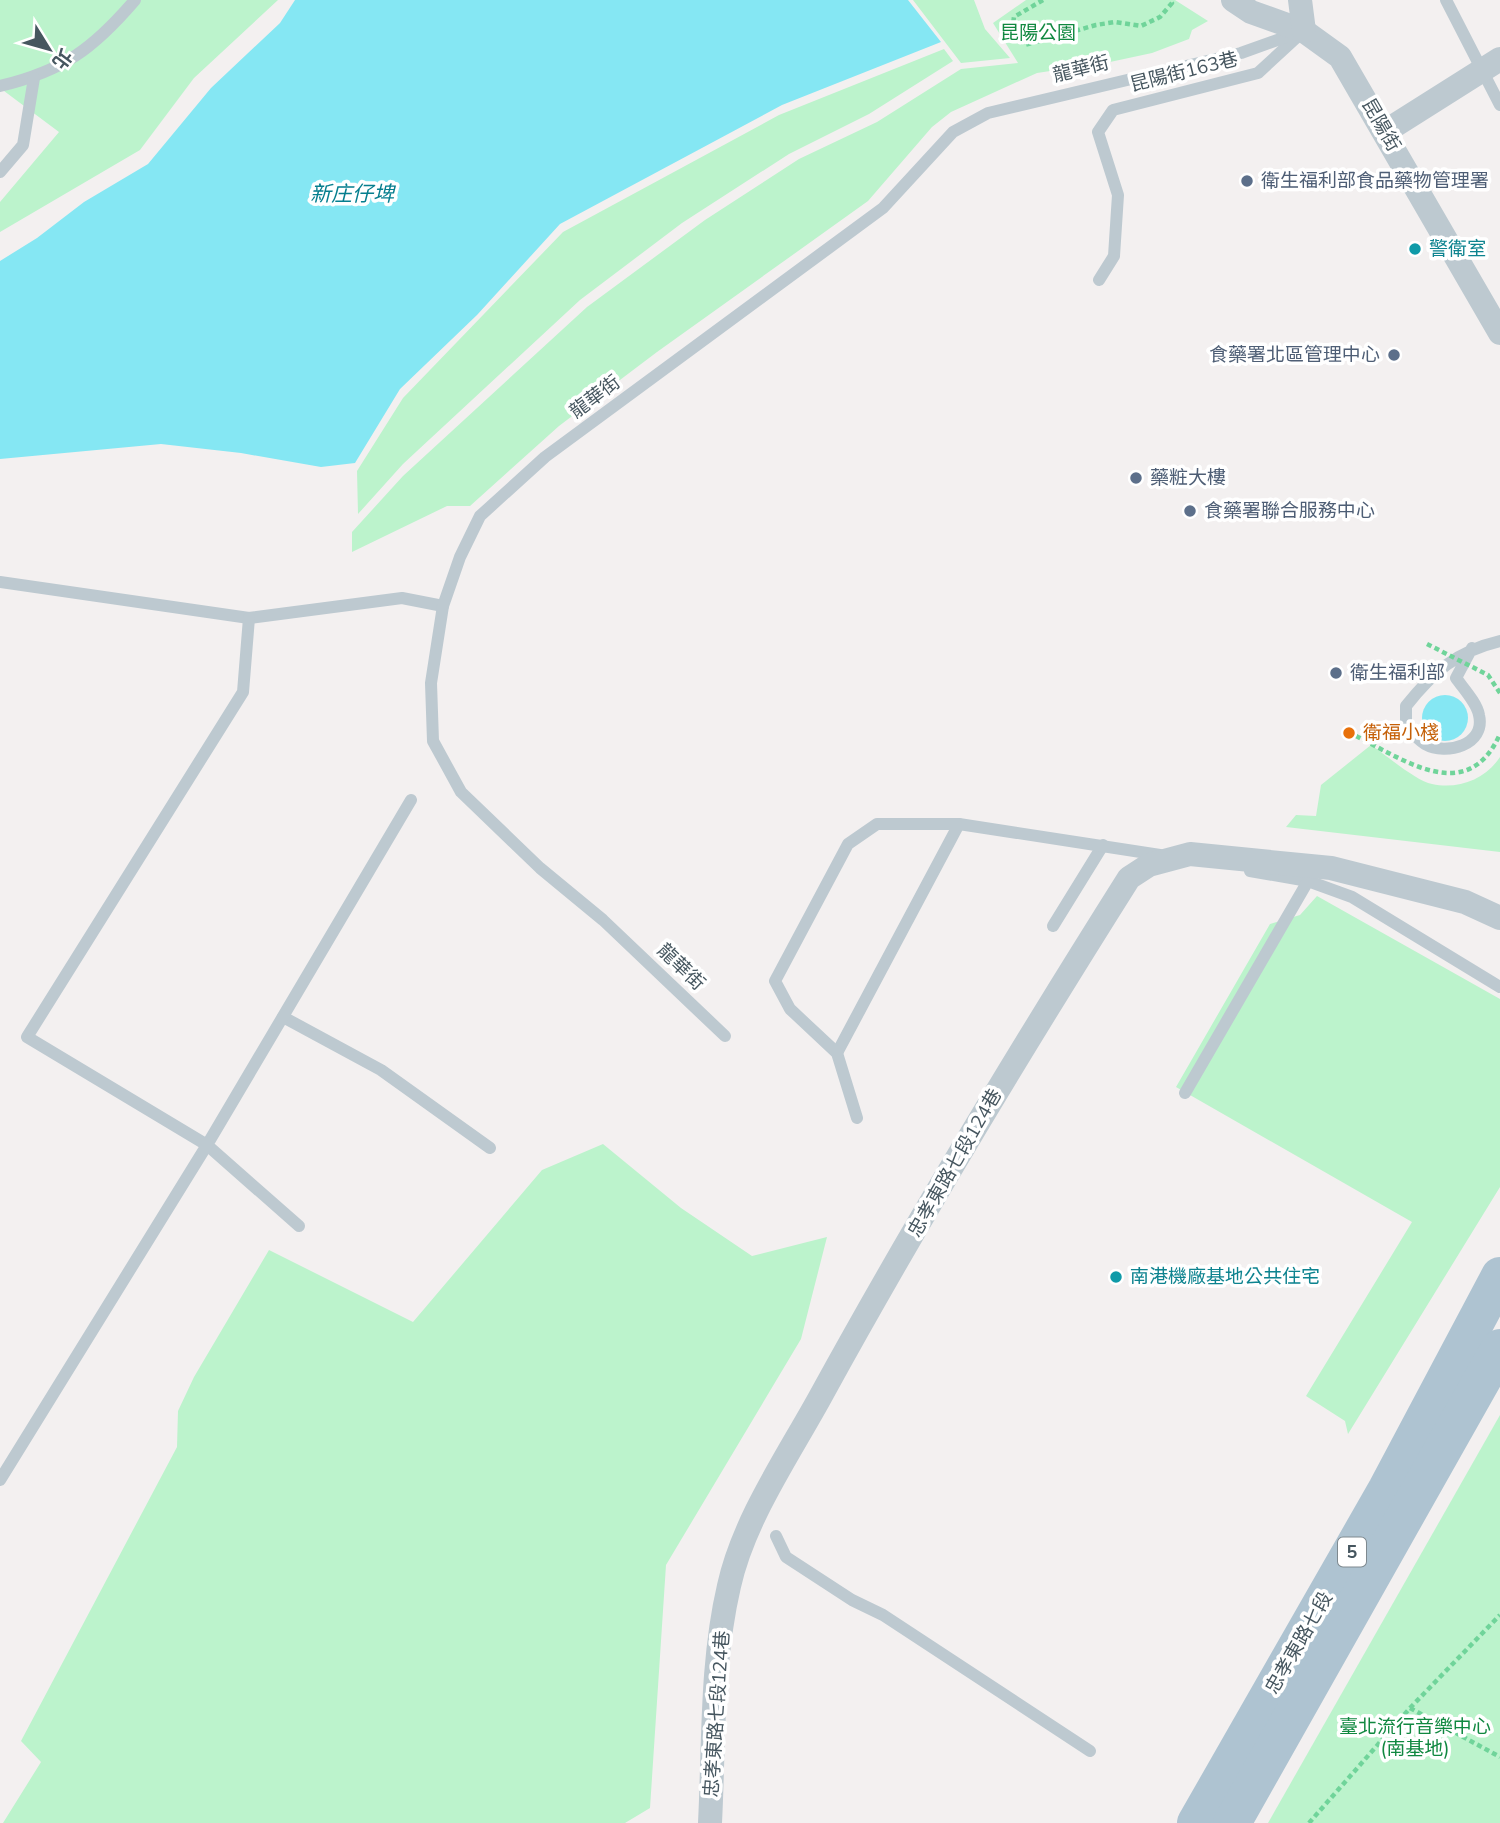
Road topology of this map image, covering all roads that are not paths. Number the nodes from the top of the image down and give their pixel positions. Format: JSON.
{"nodes":[{"id":1,"x":135,"y":0,"type":"edge"},
{"id":2,"x":1233,"y":0,"type":"edge"},
{"id":3,"x":1300,"y":0,"type":"edge"},
{"id":4,"x":1446,"y":0,"type":"edge"},
{"id":5,"x":1304,"y":31,"type":"junction"},
{"id":6,"x":1490,"y":65,"type":"edge"},
{"id":7,"x":34,"y":78,"type":"junction"},
{"id":8,"x":0,"y":86,"type":"edge"},
{"id":9,"x":1500,"y":106,"type":"edge"},
{"id":10,"x":1386,"y":131,"type":"junction"},
{"id":11,"x":0,"y":172,"type":"edge"},
{"id":12,"x":1099,"y":280,"type":"dead end"},
{"id":13,"x":1500,"y":333,"type":"edge"},
{"id":14,"x":0,"y":582,"type":"edge"},
{"id":15,"x":443,"y":606,"type":"junction"},
{"id":16,"x":249,"y":618,"type":"junction"},
{"id":17,"x":1500,"y":641,"type":"edge"},
{"id":18,"x":1472,"y":648,"type":"junction"},
{"id":19,"x":411,"y":800,"type":"dead end"},
{"id":20,"x":959,"y":824,"type":"junction"},
{"id":21,"x":1103,"y":845,"type":"junction"},
{"id":22,"x":1308,"y":881,"type":"junction"},
{"id":23,"x":1500,"y":918,"type":"edge"},
{"id":24,"x":1053,"y":926,"type":"dead end"},
{"id":25,"x":1500,"y":987,"type":"edge"},
{"id":26,"x":283,"y":1017,"type":"junction"},
{"id":27,"x":725,"y":1036,"type":"dead end"},
{"id":28,"x":837,"y":1053,"type":"junction"},
{"id":29,"x":1185,"y":1093,"type":"dead end"},
{"id":30,"x":858,"y":1118,"type":"dead end"},
{"id":31,"x":207,"y":1145,"type":"junction"},
{"id":32,"x":490,"y":1148,"type":"dead end"},
{"id":33,"x":299,"y":1226,"type":"dead end"},
{"id":34,"x":1500,"y":1276,"type":"edge"},
{"id":35,"x":1500,"y":1348,"type":"edge"},
{"id":36,"x":0,"y":1480,"type":"edge"},
{"id":37,"x":776,"y":1536,"type":"dead end"},
{"id":38,"x":1090,"y":1751,"type":"dead end"},
{"id":39,"x":710,"y":1823,"type":"edge"},
{"id":40,"x":1196,"y":1823,"type":"edge"},
{"id":41,"x":1232,"y":1823,"type":"edge"}],
"edges":[{"from":1,"to":7,"type":"lane"},
{"from":2,"to":5,"type":"street","name":"昆陽街"},
{"from":3,"to":5,"type":"street"},
{"from":4,"to":6,"type":"lane"},
{"from":5,"to":10,"type":"street","name":"昆陽街"},
{"from":5,"to":12,"type":"lane","name":"昆陽街163巷"},
{"from":5,"to":15,"type":"lane","name":"龍華街"},
{"from":6,"to":9,"type":"lane"},
{"from":6,"to":10,"type":"street"},
{"from":7,"to":8,"type":"lane"},
{"from":7,"to":11,"type":"lane"},
{"from":10,"to":13,"type":"street","name":"昆陽街"},
{"from":14,"to":16,"type":"lane"},
{"from":15,"to":16,"type":"lane"},
{"from":15,"to":27,"type":"lane","name":"龍華街"},
{"from":16,"to":31,"type":"lane"},
{"from":17,"to":18,"type":"lane"},
{"from":18,"to":18,"type":"lane"},
{"from":19,"to":26,"type":"lane"},
{"from":20,"to":21,"type":"lane"},
{"from":20,"to":28,"type":"lane"},
{"from":20,"to":28,"type":"lane"},
{"from":21,"to":22,"type":"lane"},
{"from":21,"to":24,"type":"lane"},
{"from":22,"to":25,"type":"lane"},
{"from":22,"to":29,"type":"lane"},
{"from":23,"to":39,"type":"street","name":"忠孝東路七段124巷","bridge":true},
{"from":26,"to":31,"type":"lane"},
{"from":26,"to":32,"type":"lane"},
{"from":28,"to":30,"type":"lane"},
{"from":31,"to":33,"type":"lane"},
{"from":31,"to":36,"type":"lane"},
{"from":34,"to":40,"type":"main road","name":"忠孝東路七段","number":"5"},
{"from":35,"to":41,"type":"main road","name":"忠孝東路七段","number":"5"},
{"from":37,"to":38,"type":"lane"}]}
